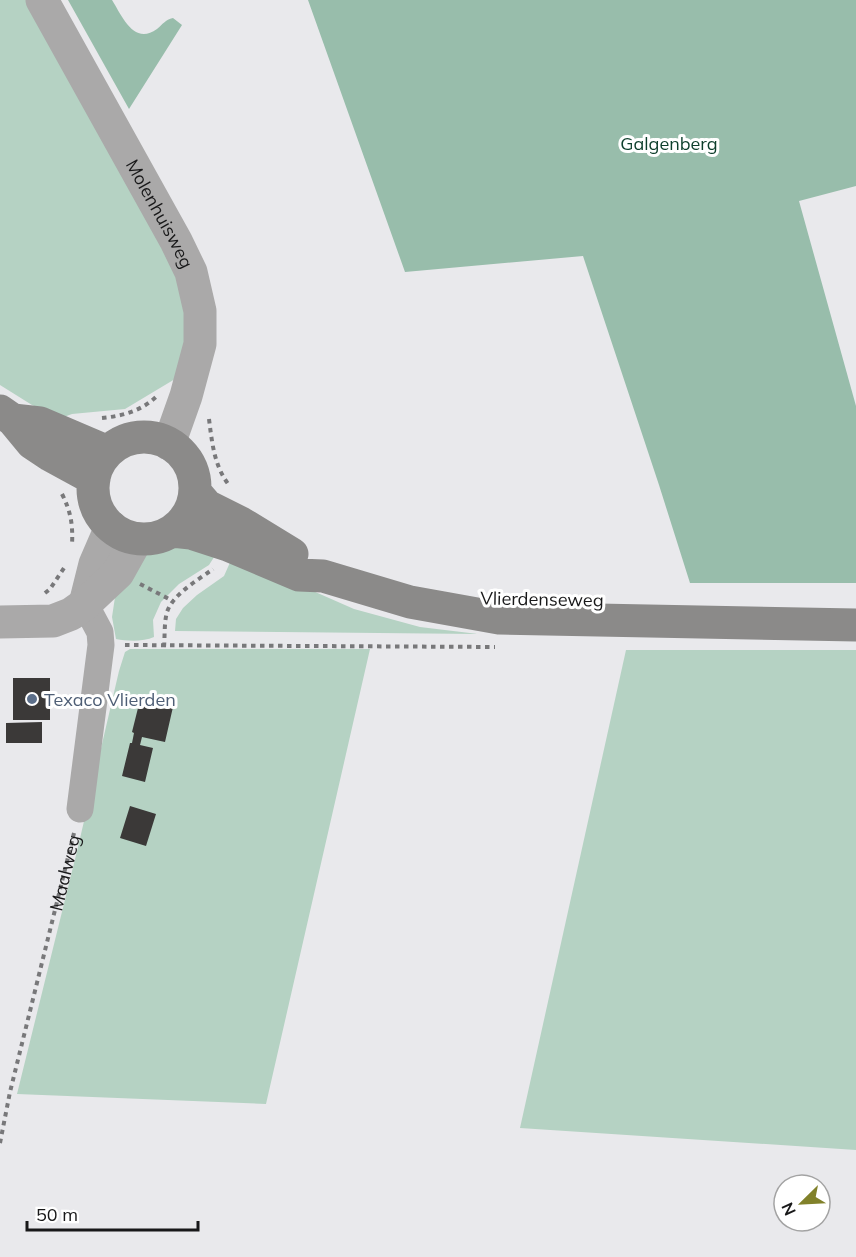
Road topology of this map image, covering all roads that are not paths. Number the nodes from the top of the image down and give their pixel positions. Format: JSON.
{"nodes":[{"id":1,"x":42,"y":0,"type":"edge"},
{"id":2,"x":6,"y":416,"type":"edge"},
{"id":3,"x":169,"y":444,"type":"junction"},
{"id":4,"x":101,"y":466,"type":"junction"},
{"id":5,"x":195,"y":492,"type":"junction"},
{"id":6,"x":172,"y":531,"type":"junction"},
{"id":7,"x":124,"y":533,"type":"junction"},
{"id":8,"x":323,"y":576,"type":"junction"},
{"id":9,"x":85,"y":604,"type":"junction"},
{"id":10,"x":0,"y":622,"type":"edge"},
{"id":11,"x":856,"y":625,"type":"edge"},
{"id":12,"x":80,"y":809,"type":"road end"}],
"edges":[{"from":1,"to":3,"type":"street","name":"Molenhuisweg"},
{"from":2,"to":4,"type":"main road"},
{"from":3,"to":4,"type":"main road"},
{"from":3,"to":5,"type":"main road"},
{"from":4,"to":7,"type":"main road"},
{"from":5,"to":6,"type":"main road"},
{"from":5,"to":8,"type":"main road","name":"Vlierdenseweg"},
{"from":6,"to":7,"type":"main road"},
{"from":6,"to":8,"type":"main road","name":"Vlierdenseweg"},
{"from":7,"to":9,"type":"street"},
{"from":8,"to":11,"type":"main road","name":"Vlierdenseweg"},
{"from":9,"to":10,"type":"street"},
{"from":9,"to":12,"type":"street"}]}
